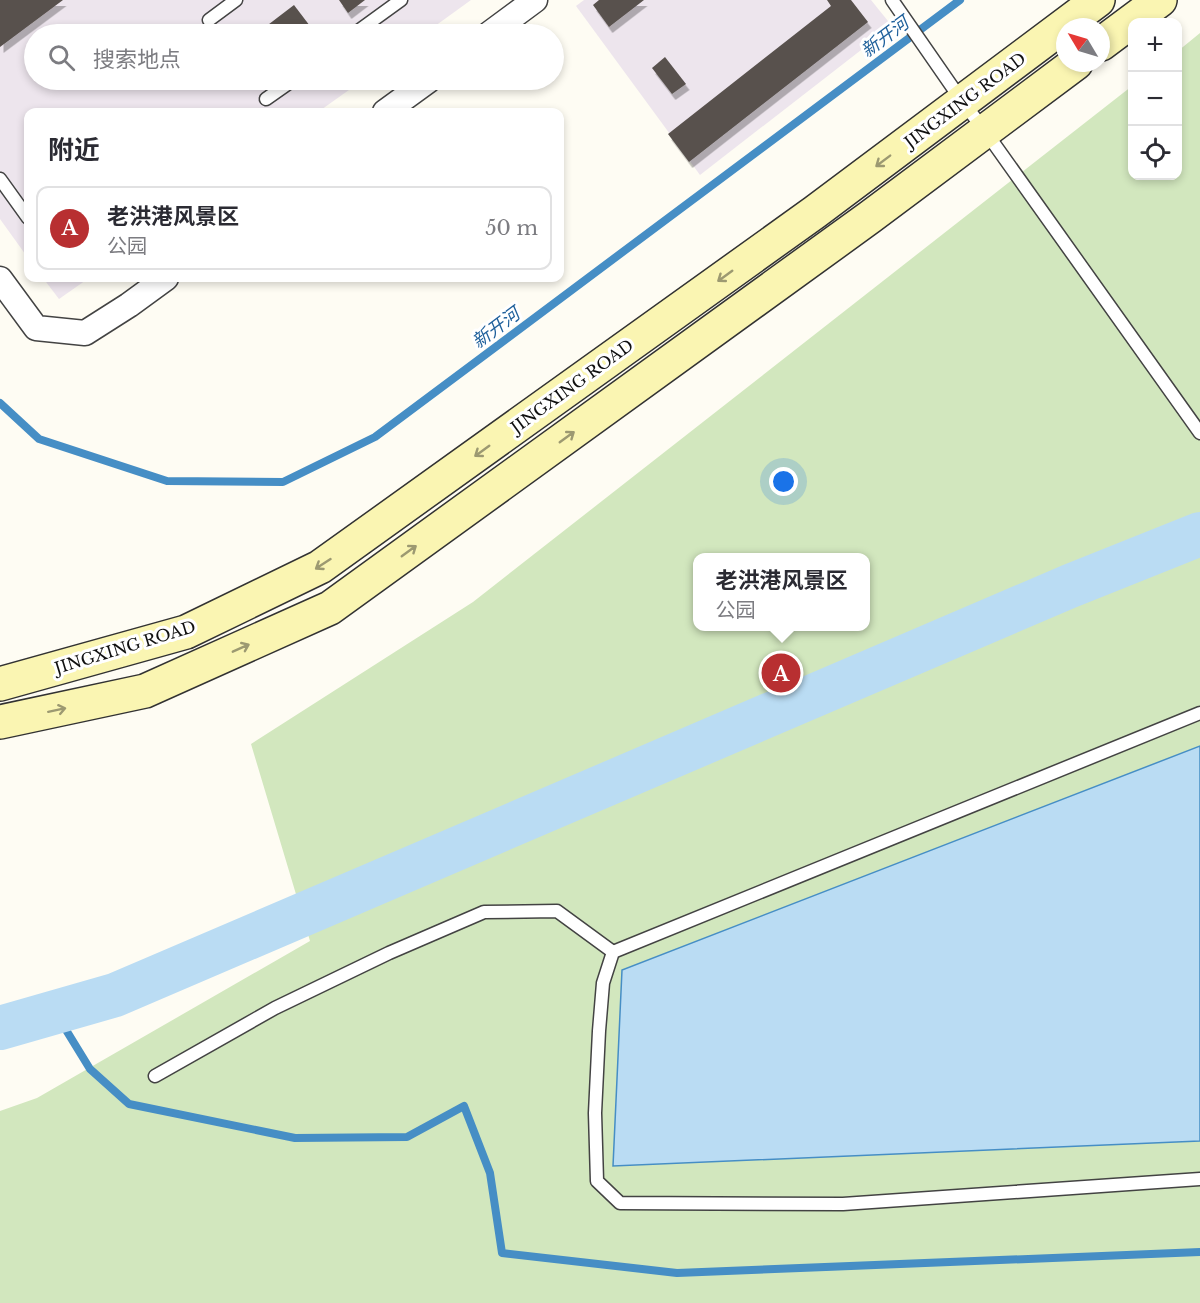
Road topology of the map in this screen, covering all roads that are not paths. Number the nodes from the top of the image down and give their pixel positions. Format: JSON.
{"nodes":[{"id":1,"x":236,"y":0,"type":"edge"},
{"id":2,"x":401,"y":0,"type":"edge"},
{"id":3,"x":534,"y":0,"type":"edge"},
{"id":4,"x":892,"y":0,"type":"edge"},
{"id":5,"x":1098,"y":0,"type":"edge"},
{"id":6,"x":1160,"y":0,"type":"edge"},
{"id":7,"x":209,"y":20,"type":"dead end"},
{"id":8,"x":368,"y":24,"type":"edge"},
{"id":9,"x":502,"y":24,"type":"edge"},
{"id":10,"x":1110,"y":37,"type":"edge"},
{"id":11,"x":1064,"y":72,"type":"edge"},
{"id":12,"x":279,"y":90,"type":"edge"},
{"id":13,"x":415,"y":90,"type":"edge"},
{"id":14,"x":266,"y":99,"type":"dead end"},
{"id":15,"x":962,"y":101,"type":"junction"},
{"id":16,"x":390,"y":108,"type":"edge"},
{"id":17,"x":985,"y":131,"type":"junction"},
{"id":18,"x":0,"y":179,"type":"edge"},
{"id":19,"x":24,"y":212,"type":"edge"},
{"id":20,"x":0,"y":279,"type":"edge"},
{"id":21,"x":161,"y":282,"type":"edge"},
{"id":22,"x":1200,"y":433,"type":"edge"},
{"id":23,"x":0,"y":684,"type":"edge"},
{"id":24,"x":1200,"y":713,"type":"edge"},
{"id":25,"x":0,"y":722,"type":"edge"},
{"id":26,"x":613,"y":952,"type":"junction"},
{"id":27,"x":155,"y":1076,"type":"dead end"},
{"id":28,"x":1200,"y":1179,"type":"edge"}],
"edges":[{"from":1,"to":7,"type":"lane"},
{"from":2,"to":8,"type":"lane"},
{"from":3,"to":9,"type":"street"},
{"from":4,"to":15,"type":"lane"},
{"from":5,"to":15,"type":"main road","name":"JINGXING ROAD"},
{"from":6,"to":10,"type":"main road"},
{"from":11,"to":17,"type":"main road"},
{"from":12,"to":14,"type":"lane"},
{"from":13,"to":16,"type":"street"},
{"from":15,"to":17,"type":"lane"},
{"from":15,"to":23,"type":"main road","name":"JINGXING ROAD","one_way":true},
{"from":17,"to":22,"type":"lane"},
{"from":25,"to":17,"type":"main road","one_way":true},
{"from":18,"to":19,"type":"lane"},
{"from":20,"to":21,"type":"street"},
{"from":24,"to":26,"type":"lane"},
{"from":26,"to":27,"type":"lane"},
{"from":26,"to":28,"type":"lane"}]}
